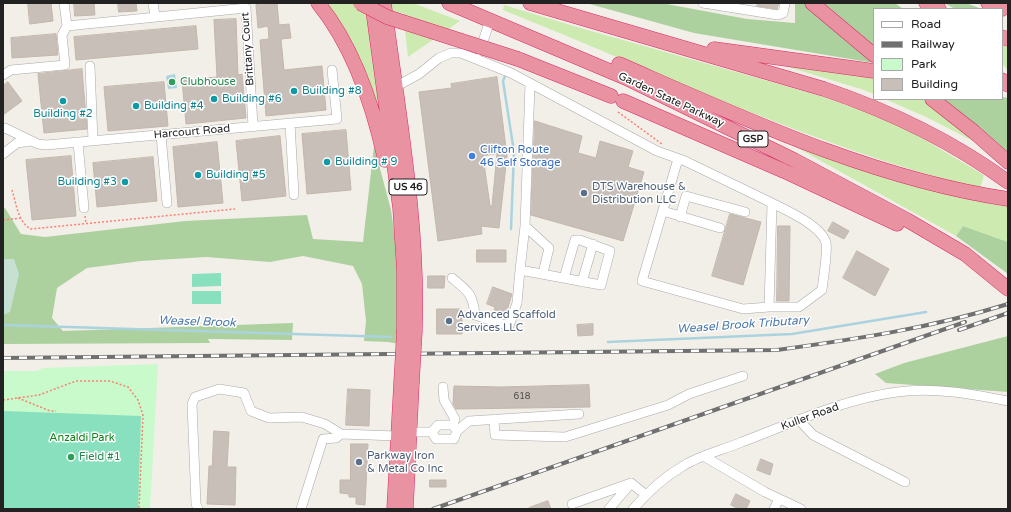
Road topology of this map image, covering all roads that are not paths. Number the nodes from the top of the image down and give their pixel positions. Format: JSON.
{"nodes":[{"id":1,"x":64,"y":3,"type":"edge"},
{"id":2,"x":153,"y":3,"type":"edge"},
{"id":3,"x":318,"y":3,"type":"edge"},
{"id":4,"x":360,"y":3,"type":"edge"},
{"id":5,"x":372,"y":3,"type":"edge"},
{"id":6,"x":384,"y":3,"type":"edge"},
{"id":7,"x":449,"y":3,"type":"edge"},
{"id":8,"x":473,"y":3,"type":"edge"},
{"id":9,"x":530,"y":3,"type":"edge"},
{"id":10,"x":703,"y":3,"type":"edge"},
{"id":11,"x":785,"y":3,"type":"edge"},
{"id":12,"x":812,"y":3,"type":"edge"},
{"id":13,"x":926,"y":3,"type":"edge"},
{"id":14,"x":988,"y":3,"type":"edge"},
{"id":15,"x":937,"y":8,"type":"edge"},
{"id":16,"x":1000,"y":8,"type":"edge"},
{"id":17,"x":155,"y":16,"type":"junction"},
{"id":18,"x":490,"y":20,"type":"junction"},
{"id":19,"x":67,"y":26,"type":"junction"},
{"id":20,"x":668,"y":43,"type":"junction"},
{"id":21,"x":873,"y":54,"type":"edge"},
{"id":22,"x":477,"y":60,"type":"junction"},
{"id":23,"x":90,"y":66,"type":"dead end"},
{"id":24,"x":332,"y":70,"type":"dead end"},
{"id":25,"x":873,"y":71,"type":"edge"},
{"id":26,"x":3,"y":75,"type":"edge"},
{"id":27,"x":530,"y":84,"type":"junction"},
{"id":28,"x":395,"y":87,"type":"junction"},
{"id":29,"x":933,"y":100,"type":"edge"},
{"id":30,"x":290,"y":123,"type":"junction"},
{"id":31,"x":253,"y":126,"type":"junction"},
{"id":32,"x":3,"y":129,"type":"edge"},
{"id":33,"x":161,"y":135,"type":"junction"},
{"id":34,"x":32,"y":141,"type":"junction"},
{"id":35,"x":93,"y":141,"type":"junction"},
{"id":36,"x":78,"y":142,"type":"junction"},
{"id":37,"x":3,"y":154,"type":"edge"},
{"id":38,"x":678,"y":159,"type":"junction"},
{"id":39,"x":1008,"y":162,"type":"edge"},
{"id":40,"x":1006,"y":181,"type":"edge"},
{"id":41,"x":294,"y":195,"type":"dead end"},
{"id":42,"x":1008,"y":199,"type":"edge"},
{"id":43,"x":167,"y":203,"type":"dead end"},
{"id":44,"x":772,"y":203,"type":"junction"},
{"id":45,"x":84,"y":208,"type":"dead end"},
{"id":46,"x":663,"y":212,"type":"junction"},
{"id":47,"x":744,"y":212,"type":"dead end"},
{"id":48,"x":680,"y":217,"type":"junction"},
{"id":49,"x":525,"y":226,"type":"junction"},
{"id":50,"x":720,"y":228,"type":"dead end"},
{"id":51,"x":402,"y":239,"type":"junction"},
{"id":52,"x":593,"y":244,"type":"junction"},
{"id":53,"x":965,"y":254,"type":"junction"},
{"id":54,"x":520,"y":270,"type":"junction"},
{"id":55,"x":543,"y":273,"type":"junction"},
{"id":56,"x":452,"y":278,"type":"dead end"},
{"id":57,"x":564,"y":278,"type":"junction"},
{"id":58,"x":582,"y":282,"type":"junction"},
{"id":59,"x":1008,"y":289,"type":"edge"},
{"id":60,"x":769,"y":307,"type":"junction"},
{"id":61,"x":409,"y":331,"type":"junction"},
{"id":62,"x":743,"y":376,"type":"dead end"},
{"id":63,"x":443,"y":387,"type":"dead end"},
{"id":64,"x":1008,"y":401,"type":"edge"},
{"id":65,"x":579,"y":414,"type":"dead end"},
{"id":66,"x":494,"y":420,"type":"junction"},
{"id":67,"x":799,"y":420,"type":"junction"},
{"id":68,"x":455,"y":428,"type":"junction"},
{"id":69,"x":432,"y":432,"type":"junction"},
{"id":70,"x":341,"y":434,"type":"junction"},
{"id":71,"x":403,"y":434,"type":"junction"},
{"id":72,"x":704,"y":457,"type":"junction"},
{"id":73,"x":631,"y":482,"type":"junction"},
{"id":74,"x":905,"y":482,"type":"dead end"},
{"id":75,"x":646,"y":495,"type":"junction"},
{"id":76,"x":779,"y":499,"type":"junction"},
{"id":77,"x":399,"y":500,"type":"edge"},
{"id":78,"x":572,"y":504,"type":"dead end"},
{"id":79,"x":198,"y":509,"type":"edge"},
{"id":80,"x":301,"y":509,"type":"edge"},
{"id":81,"x":406,"y":509,"type":"edge"},
{"id":82,"x":609,"y":509,"type":"edge"},
{"id":83,"x":633,"y":509,"type":"edge"},
{"id":84,"x":774,"y":509,"type":"edge"},
{"id":85,"x":801,"y":509,"type":"edge"}],
"edges":[{"from":1,"to":19,"type":"street"},
{"from":2,"to":17,"type":"street"},
{"from":3,"to":51,"type":"highway"},
{"from":4,"to":53,"type":"highway","bridge":true},
{"from":5,"to":51,"type":"highway","number":"US 46"},
{"from":6,"to":28,"type":"highway","number":"US 46"},
{"from":7,"to":18,"type":"highway","name":"Garden State Parkway","number":"GSP"},
{"from":8,"to":42,"type":"highway"},
{"from":9,"to":20,"type":"highway"},
{"from":10,"to":11,"type":"street"},
{"from":12,"to":21,"type":"highway"},
{"from":13,"to":15,"type":"highway"},
{"from":14,"to":16,"type":"highway"},
{"from":17,"to":19,"type":"street","name":"Brittany Court"},
{"from":17,"to":31,"type":"street","name":"Brittany Court"},
{"from":18,"to":22,"type":"street"},
{"from":18,"to":53,"type":"highway","name":"Garden State Parkway","number":"GSP"},
{"from":19,"to":26,"type":"street"},
{"from":20,"to":25,"type":"highway"},
{"from":20,"to":40,"type":"highway"},
{"from":22,"to":27,"type":"street"},
{"from":22,"to":28,"type":"street"},
{"from":23,"to":35,"type":"street"},
{"from":24,"to":30,"type":"street","name":"Harcourt Road"},
{"from":27,"to":38,"type":"street"},
{"from":27,"to":49,"type":"street"},
{"from":28,"to":61,"type":"highway","number":"US 46"},
{"from":29,"to":39,"type":"highway"},
{"from":30,"to":31,"type":"street","name":"Harcourt Road"},
{"from":30,"to":41,"type":"street"},
{"from":31,"to":33,"type":"street","name":"Harcourt Road"},
{"from":32,"to":34,"type":"street","name":"Harcourt Road"},
{"from":33,"to":35,"type":"street","name":"Harcourt Road"},
{"from":33,"to":43,"type":"street"},
{"from":34,"to":36,"type":"street","name":"Harcourt Road"},
{"from":34,"to":37,"type":"street"},
{"from":35,"to":36,"type":"street","name":"Harcourt Road"},
{"from":36,"to":45,"type":"street"},
{"from":38,"to":44,"type":"street"},
{"from":38,"to":46,"type":"street"},
{"from":44,"to":60,"type":"street"},
{"from":44,"to":60,"type":"street"},
{"from":46,"to":48,"type":"street"},
{"from":46,"to":60,"type":"street"},
{"from":47,"to":48,"type":"street"},
{"from":48,"to":50,"type":"street"},
{"from":49,"to":54,"type":"street"},
{"from":49,"to":55,"type":"street"},
{"from":51,"to":61,"type":"highway","number":"US 46"},
{"from":52,"to":57,"type":"street"},
{"from":52,"to":58,"type":"street"},
{"from":52,"to":58,"type":"street"},
{"from":53,"to":59,"type":"highway","name":"Garden State Parkway","number":"GSP"},
{"from":54,"to":55,"type":"street"},
{"from":54,"to":56,"type":"street"},
{"from":55,"to":57,"type":"street"},
{"from":57,"to":58,"type":"street"},
{"from":61,"to":71,"type":"highway","number":"US 46","bridge":true},
{"from":62,"to":66,"type":"street"},
{"from":63,"to":68,"type":"street"},
{"from":64,"to":67,"type":"street","name":"Kuller Road"},
{"from":65,"to":66,"type":"street"},
{"from":66,"to":68,"type":"street"},
{"from":67,"to":72,"type":"street","name":"Kuller Road"},
{"from":67,"to":74,"type":"street"},
{"from":68,"to":69,"type":"street"},
{"from":68,"to":69,"type":"street"},
{"from":69,"to":71,"type":"street"},
{"from":70,"to":71,"type":"street"},
{"from":70,"to":79,"type":"street"},
{"from":70,"to":80,"type":"street"},
{"from":71,"to":77,"type":"highway","number":"US 46"},
{"from":72,"to":75,"type":"street","name":"Kuller Road"},
{"from":72,"to":76,"type":"street"},
{"from":73,"to":75,"type":"street"},
{"from":73,"to":78,"type":"street"},
{"from":73,"to":82,"type":"street"},
{"from":75,"to":83,"type":"street","name":"Kuller Road"},
{"from":76,"to":84,"type":"street"},
{"from":76,"to":85,"type":"street"},
{"from":77,"to":81,"type":"highway","number":"US 46"}]}
